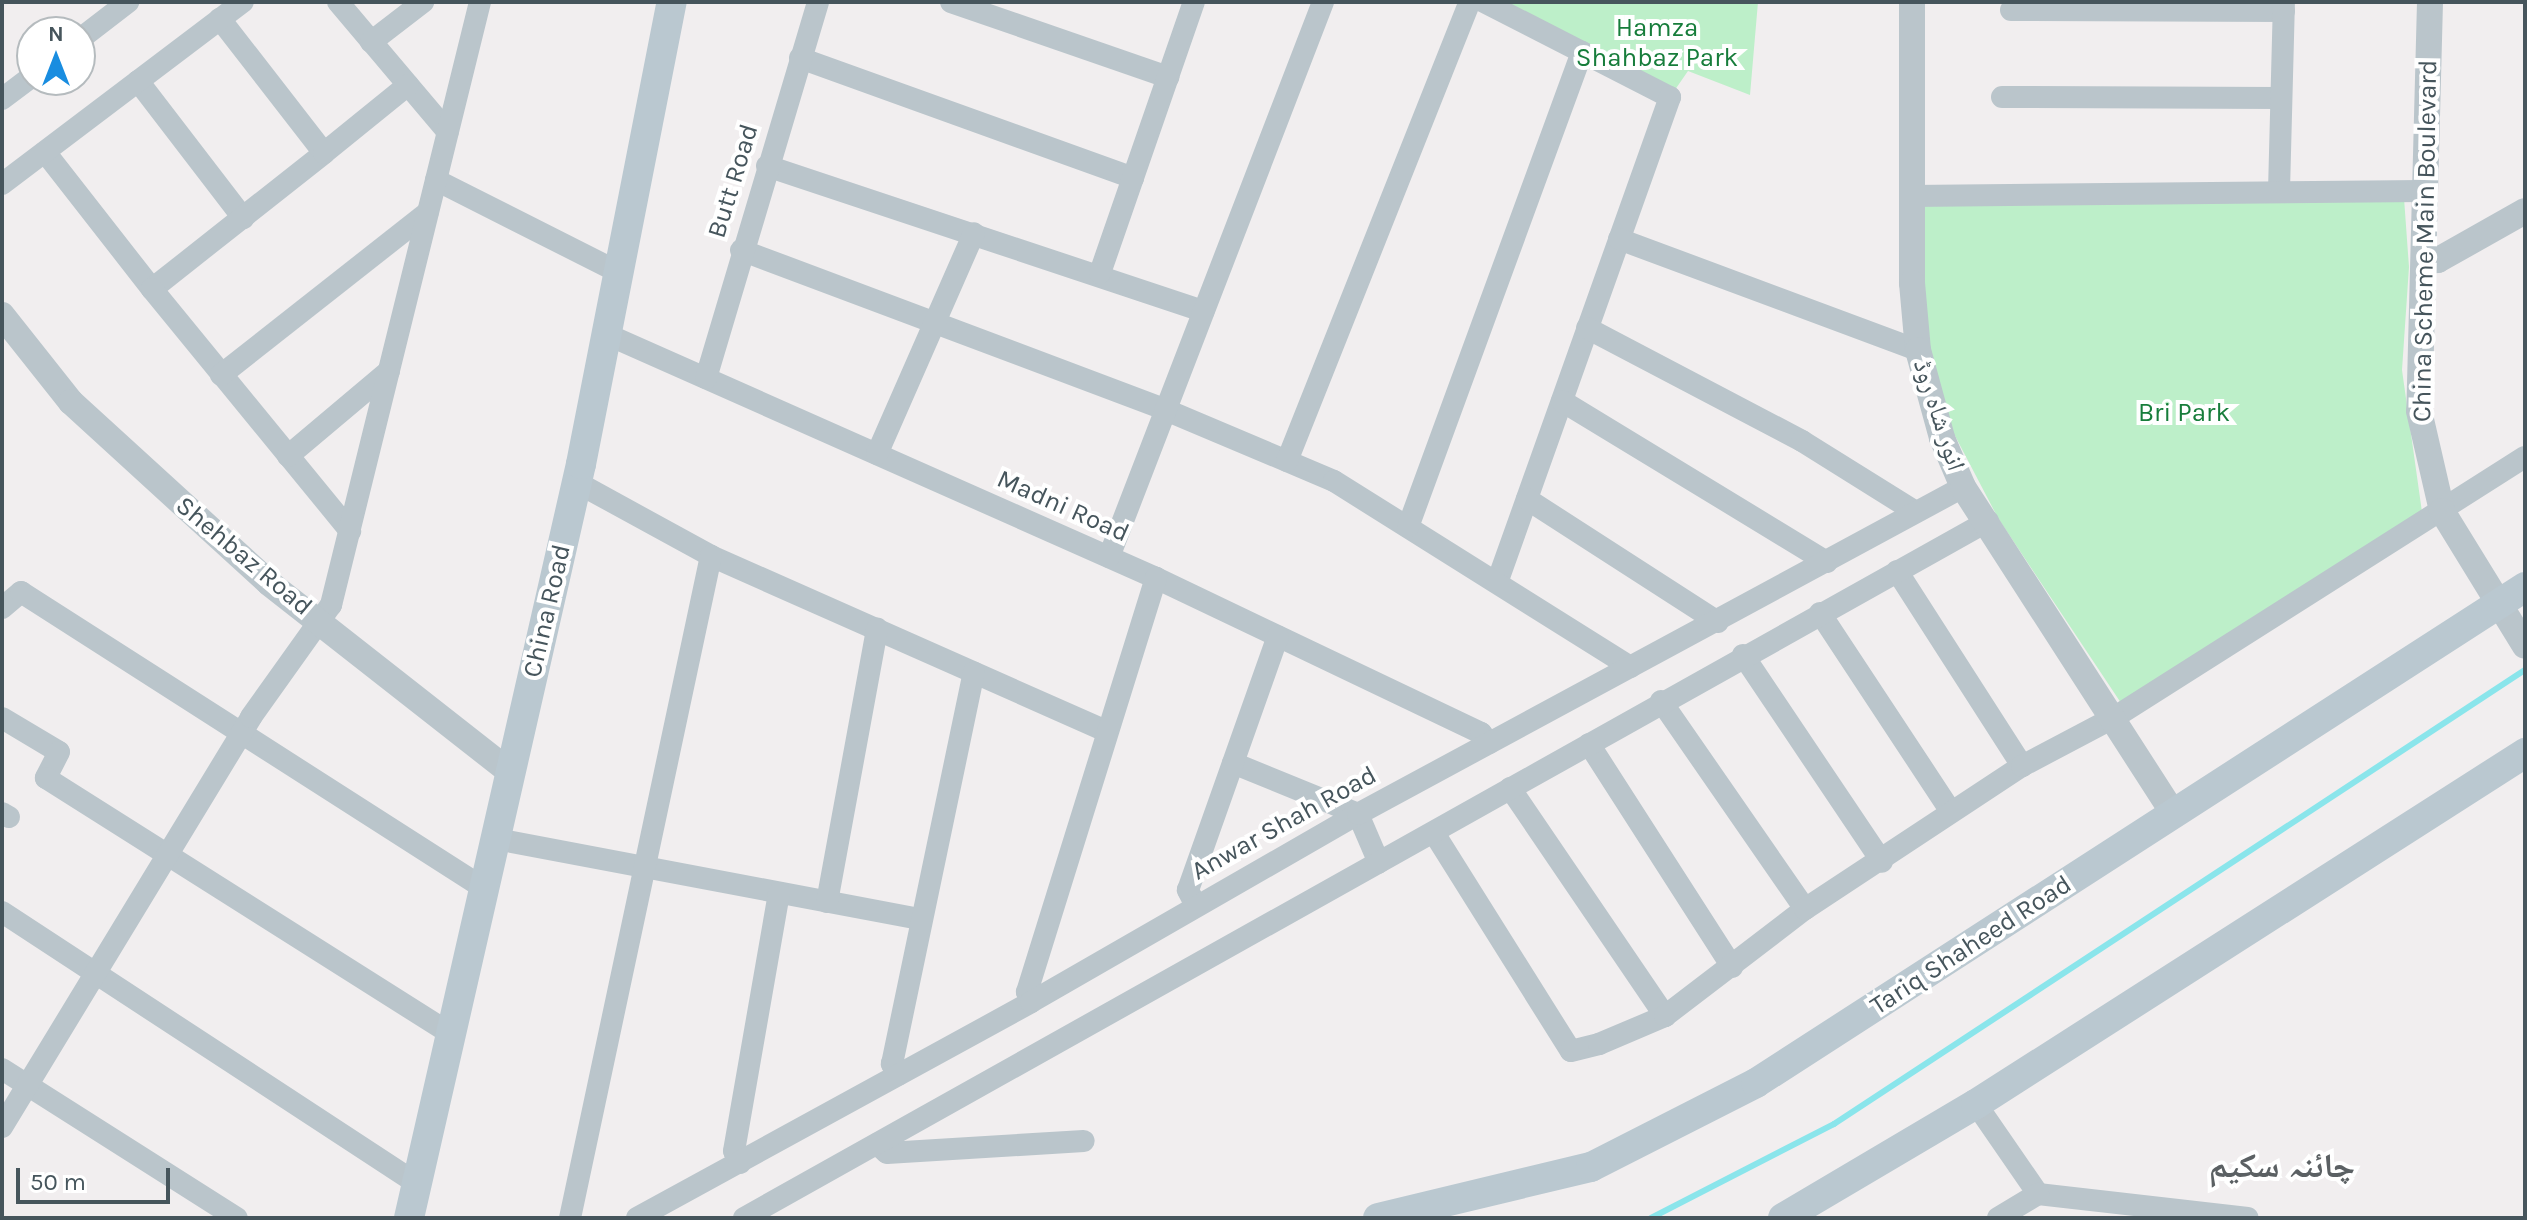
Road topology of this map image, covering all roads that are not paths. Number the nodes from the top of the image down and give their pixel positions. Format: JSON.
{"nodes":[{"id":1,"x":128,"y":2,"type":"edge"},
{"id":2,"x":338,"y":2,"type":"edge"},
{"id":3,"x":423,"y":2,"type":"edge"},
{"id":4,"x":480,"y":2,"type":"edge"},
{"id":5,"x":672,"y":2,"type":"edge"},
{"id":6,"x":818,"y":2,"type":"edge"},
{"id":7,"x":951,"y":2,"type":"edge"},
{"id":8,"x":1194,"y":2,"type":"edge"},
{"id":9,"x":1323,"y":2,"type":"edge"},
{"id":10,"x":1470,"y":2,"type":"edge"},
{"id":11,"x":1484,"y":2,"type":"edge"},
{"id":12,"x":1912,"y":2,"type":"edge"},
{"id":13,"x":2430,"y":2,"type":"edge"},
{"id":14,"x":2284,"y":7,"type":"edge"},
{"id":15,"x":231,"y":8,"type":"edge"},
{"id":16,"x":2011,"y":10,"type":"dead end"},
{"id":17,"x":96,"y":27,"type":"edge"},
{"id":18,"x":371,"y":42,"type":"junction"},
{"id":19,"x":1582,"y":52,"type":"junction"},
{"id":20,"x":800,"y":58,"type":"junction"},
{"id":21,"x":1168,"y":77,"type":"junction"},
{"id":22,"x":138,"y":81,"type":"junction"},
{"id":23,"x":408,"y":85,"type":"junction"},
{"id":24,"x":2002,"y":97,"type":"dead end"},
{"id":25,"x":2280,"y":98,"type":"junction"},
{"id":26,"x":448,"y":132,"type":"junction"},
{"id":27,"x":45,"y":152,"type":"junction"},
{"id":28,"x":324,"y":153,"type":"junction"},
{"id":29,"x":767,"y":166,"type":"junction"},
{"id":30,"x":1133,"y":178,"type":"junction"},
{"id":31,"x":436,"y":180,"type":"junction"},
{"id":32,"x":2,"y":184,"type":"edge"},
{"id":33,"x":2279,"y":191,"type":"junction"},
{"id":34,"x":2423,"y":191,"type":"junction"},
{"id":35,"x":1911,"y":196,"type":"junction"},
{"id":36,"x":2525,"y":211,"type":"edge"},
{"id":37,"x":428,"y":212,"type":"junction"},
{"id":38,"x":243,"y":218,"type":"junction"},
{"id":39,"x":974,"y":233,"type":"junction"},
{"id":40,"x":1619,"y":239,"type":"junction"},
{"id":41,"x":741,"y":250,"type":"junction"},
{"id":42,"x":2424,"y":261,"type":"junction"},
{"id":43,"x":618,"y":272,"type":"junction"},
{"id":44,"x":1100,"y":273,"type":"junction"},
{"id":45,"x":152,"y":289,"type":"junction"},
{"id":46,"x":1204,"y":311,"type":"junction"},
{"id":47,"x":2,"y":315,"type":"edge"},
{"id":48,"x":935,"y":322,"type":"junction"},
{"id":49,"x":1587,"y":328,"type":"junction"},
{"id":50,"x":606,"y":334,"type":"junction"},
{"id":51,"x":1918,"y":350,"type":"junction"},
{"id":52,"x":389,"y":371,"type":"junction"},
{"id":53,"x":221,"y":375,"type":"junction"},
{"id":54,"x":706,"y":378,"type":"junction"},
{"id":55,"x":1562,"y":401,"type":"junction"},
{"id":56,"x":1166,"y":410,"type":"junction"},
{"id":57,"x":877,"y":454,"type":"junction"},
{"id":58,"x":288,"y":456,"type":"junction"},
{"id":59,"x":2525,"y":457,"type":"edge"},
{"id":60,"x":1287,"y":461,"type":"junction"},
{"id":61,"x":576,"y":482,"type":"junction"},
{"id":62,"x":1963,"y":487,"type":"junction"},
{"id":63,"x":1527,"y":499,"type":"junction"},
{"id":64,"x":1914,"y":511,"type":"junction"},
{"id":65,"x":2442,"y":511,"type":"junction"},
{"id":66,"x":1988,"y":521,"type":"junction"},
{"id":67,"x":1408,"y":527,"type":"junction"},
{"id":68,"x":350,"y":531,"type":"junction"},
{"id":69,"x":711,"y":556,"type":"junction"},
{"id":70,"x":1109,"y":557,"type":"junction"},
{"id":71,"x":1827,"y":562,"type":"junction"},
{"id":72,"x":1897,"y":571,"type":"junction"},
{"id":73,"x":1156,"y":578,"type":"junction"},
{"id":74,"x":1498,"y":580,"type":"junction"},
{"id":75,"x":2525,"y":587,"type":"edge"},
{"id":76,"x":2,"y":608,"type":"edge"},
{"id":77,"x":1820,"y":613,"type":"junction"},
{"id":78,"x":320,"y":621,"type":"junction"},
{"id":79,"x":1718,"y":622,"type":"junction"},
{"id":80,"x":2512,"y":626,"type":"edge"},
{"id":81,"x":877,"y":629,"type":"junction"},
{"id":82,"x":1278,"y":636,"type":"junction"},
{"id":83,"x":1743,"y":655,"type":"junction"},
{"id":84,"x":1631,"y":667,"type":"junction"},
{"id":85,"x":974,"y":673,"type":"junction"},
{"id":86,"x":1661,"y":701,"type":"junction"},
{"id":87,"x":2115,"y":717,"type":"junction"},
{"id":88,"x":2,"y":718,"type":"edge"},
{"id":89,"x":1105,"y":731,"type":"junction"},
{"id":90,"x":239,"y":736,"type":"junction"},
{"id":91,"x":1489,"y":743,"type":"junction"},
{"id":92,"x":1589,"y":744,"type":"junction"},
{"id":93,"x":2525,"y":753,"type":"edge"},
{"id":94,"x":1233,"y":763,"type":"junction"},
{"id":95,"x":2022,"y":766,"type":"junction"},
{"id":96,"x":511,"y":773,"type":"junction"},
{"id":97,"x":1510,"y":788,"type":"junction"},
{"id":98,"x":1951,"y":812,"type":"junction"},
{"id":99,"x":1358,"y":814,"type":"junction"},
{"id":100,"x":2174,"y":814,"type":"junction"},
{"id":101,"x":1434,"y":833,"type":"junction"},
{"id":102,"x":496,"y":839,"type":"junction"},
{"id":103,"x":166,"y":857,"type":"junction"},
{"id":104,"x":1882,"y":862,"type":"junction"},
{"id":105,"x":1379,"y":863,"type":"junction"},
{"id":106,"x":642,"y":868,"type":"junction"},
{"id":107,"x":485,"y":889,"type":"junction"},
{"id":108,"x":779,"y":893,"type":"junction"},
{"id":109,"x":827,"y":902,"type":"junction"},
{"id":110,"x":1195,"y":904,"type":"junction"},
{"id":111,"x":1805,"y":909,"type":"junction"},
{"id":112,"x":2,"y":912,"type":"edge"},
{"id":113,"x":920,"y":919,"type":"junction"},
{"id":114,"x":1732,"y":967,"type":"junction"},
{"id":115,"x":95,"y":974,"type":"junction"},
{"id":116,"x":1031,"y":1002,"type":"junction"},
{"id":117,"x":1665,"y":1016,"type":"junction"},
{"id":118,"x":452,"y":1035,"type":"junction"},
{"id":119,"x":2,"y":1069,"type":"edge"},
{"id":120,"x":898,"y":1075,"type":"junction"},
{"id":121,"x":27,"y":1085,"type":"junction"},
{"id":122,"x":1976,"y":1104,"type":"junction"},
{"id":123,"x":2,"y":1127,"type":"edge"},
{"id":124,"x":1084,"y":1141,"type":"dead end"},
{"id":125,"x":877,"y":1144,"type":"junction"},
{"id":126,"x":740,"y":1163,"type":"junction"},
{"id":127,"x":417,"y":1184,"type":"junction"},
{"id":128,"x":2038,"y":1194,"type":"junction"},
{"id":129,"x":2124,"y":1211,"type":"edge"},
{"id":130,"x":237,"y":1218,"type":"edge"},
{"id":131,"x":409,"y":1218,"type":"edge"},
{"id":132,"x":570,"y":1218,"type":"edge"},
{"id":133,"x":637,"y":1218,"type":"edge"},
{"id":134,"x":744,"y":1218,"type":"edge"},
{"id":135,"x":1378,"y":1218,"type":"edge"},
{"id":136,"x":1783,"y":1218,"type":"edge"},
{"id":137,"x":1998,"y":1218,"type":"edge"},
{"id":138,"x":2248,"y":1218,"type":"edge"}],
"edges":[{"from":1,"to":17,"type":"street"},
{"from":2,"to":18,"type":"street"},
{"from":3,"to":18,"type":"street"},
{"from":4,"to":26,"type":"street"},
{"from":5,"to":43,"type":"main road","name":"China Road"},
{"from":6,"to":20,"type":"street","name":"Butt Road"},
{"from":7,"to":21,"type":"street"},
{"from":8,"to":21,"type":"street"},
{"from":9,"to":46,"type":"street"},
{"from":10,"to":60,"type":"street"},
{"from":11,"to":19,"type":"street"},
{"from":12,"to":35,"type":"street","name":"انور شاہ روڈ"},
{"from":13,"to":34,"type":"street","name":"China Scheme Main Boulevard"},
{"from":14,"to":16,"type":"street"},
{"from":14,"to":25,"type":"street"},
{"from":15,"to":22,"type":"street"},
{"from":15,"to":28,"type":"street"},
{"from":18,"to":23,"type":"street"},
{"from":19,"to":40,"type":"street"},
{"from":19,"to":67,"type":"street"},
{"from":20,"to":29,"type":"street","name":"Butt Road"},
{"from":20,"to":30,"type":"street"},
{"from":21,"to":30,"type":"street"},
{"from":22,"to":27,"type":"street"},
{"from":22,"to":38,"type":"street"},
{"from":23,"to":26,"type":"street"},
{"from":23,"to":28,"type":"street"},
{"from":24,"to":25,"type":"street"},
{"from":25,"to":33,"type":"street"},
{"from":26,"to":31,"type":"street"},
{"from":27,"to":32,"type":"street"},
{"from":27,"to":45,"type":"street"},
{"from":28,"to":38,"type":"street"},
{"from":29,"to":39,"type":"street"},
{"from":29,"to":41,"type":"street","name":"Butt Road"},
{"from":30,"to":44,"type":"street"},
{"from":31,"to":37,"type":"street"},
{"from":31,"to":43,"type":"street"},
{"from":33,"to":34,"type":"street"},
{"from":33,"to":35,"type":"street"},
{"from":34,"to":42,"type":"street","name":"China Scheme Main Boulevard"},
{"from":35,"to":51,"type":"street","name":"انور شاہ روڈ"},
{"from":36,"to":42,"type":"street"},
{"from":37,"to":52,"type":"street"},
{"from":37,"to":53,"type":"street"},
{"from":38,"to":45,"type":"street"},
{"from":39,"to":44,"type":"street"},
{"from":39,"to":48,"type":"street"},
{"from":40,"to":49,"type":"street"},
{"from":40,"to":51,"type":"street"},
{"from":41,"to":48,"type":"street"},
{"from":41,"to":54,"type":"street","name":"Butt Road"},
{"from":42,"to":65,"type":"street","name":"China Scheme Main Boulevard"},
{"from":43,"to":50,"type":"main road","name":"China Road"},
{"from":44,"to":46,"type":"street"},
{"from":45,"to":53,"type":"street"},
{"from":46,"to":56,"type":"street"},
{"from":47,"to":78,"type":"street","name":"Shehbaz Road"},
{"from":48,"to":56,"type":"street"},
{"from":48,"to":57,"type":"street"},
{"from":49,"to":55,"type":"street"},
{"from":49,"to":64,"type":"street"},
{"from":50,"to":54,"type":"street","name":"Madni Road"},
{"from":50,"to":61,"type":"main road","name":"China Road"},
{"from":51,"to":62,"type":"street","name":"انور شاہ روڈ"},
{"from":52,"to":58,"type":"street"},
{"from":52,"to":68,"type":"street"},
{"from":53,"to":58,"type":"street"},
{"from":54,"to":57,"type":"street","name":"Madni Road"},
{"from":55,"to":63,"type":"street"},
{"from":55,"to":71,"type":"street"},
{"from":56,"to":60,"type":"street"},
{"from":56,"to":70,"type":"street"},
{"from":57,"to":70,"type":"street","name":"Madni Road"},
{"from":58,"to":68,"type":"street"},
{"from":59,"to":65,"type":"street"},
{"from":60,"to":67,"type":"street"},
{"from":61,"to":69,"type":"street"},
{"from":61,"to":96,"type":"main road","name":"China Road"},
{"from":62,"to":64,"type":"street","name":"Anwar Shah Road"},
{"from":62,"to":66,"type":"street","name":"انور شاہ روڈ"},
{"from":63,"to":74,"type":"street"},
{"from":63,"to":79,"type":"street"},
{"from":64,"to":71,"type":"street","name":"Anwar Shah Road"},
{"from":65,"to":80,"type":"street","name":"China Scheme Main Boulevard"},
{"from":65,"to":87,"type":"street"},
{"from":66,"to":72,"type":"street"},
{"from":66,"to":87,"type":"street","name":"انور شاہ روڈ"},
{"from":67,"to":74,"type":"street"},
{"from":68,"to":78,"type":"street"},
{"from":69,"to":81,"type":"street"},
{"from":69,"to":106,"type":"street"},
{"from":70,"to":73,"type":"street","name":"Madni Road"},
{"from":71,"to":79,"type":"street","name":"Anwar Shah Road"},
{"from":72,"to":77,"type":"street"},
{"from":72,"to":95,"type":"street"},
{"from":73,"to":82,"type":"street","name":"Madni Road"},
{"from":73,"to":89,"type":"street"},
{"from":74,"to":84,"type":"street"},
{"from":75,"to":80,"type":"main road","name":"Tariq Shaheed Road"},
{"from":76,"to":90,"type":"street"},
{"from":77,"to":83,"type":"street"},
{"from":77,"to":98,"type":"street"},
{"from":78,"to":90,"type":"street"},
{"from":78,"to":96,"type":"street","name":"Shehbaz Road"},
{"from":79,"to":84,"type":"street","name":"Anwar Shah Road"},
{"from":80,"to":100,"type":"main road","name":"Tariq Shaheed Road"},
{"from":81,"to":85,"type":"street"},
{"from":81,"to":109,"type":"street"},
{"from":82,"to":91,"type":"street","name":"Madni Road"},
{"from":82,"to":94,"type":"street"},
{"from":83,"to":86,"type":"street"},
{"from":83,"to":104,"type":"street"},
{"from":84,"to":91,"type":"street","name":"Anwar Shah Road"},
{"from":85,"to":89,"type":"street"},
{"from":85,"to":113,"type":"street"},
{"from":86,"to":92,"type":"street"},
{"from":86,"to":111,"type":"street"},
{"from":87,"to":95,"type":"street"},
{"from":87,"to":100,"type":"street","name":"انور شاہ روڈ"},
{"from":88,"to":103,"type":"street"},
{"from":89,"to":116,"type":"street"},
{"from":90,"to":103,"type":"street"},
{"from":90,"to":107,"type":"street"},
{"from":91,"to":99,"type":"street","name":"Anwar Shah Road"},
{"from":92,"to":97,"type":"street"},
{"from":92,"to":114,"type":"street"},
{"from":93,"to":122,"type":"main road"},
{"from":94,"to":99,"type":"street"},
{"from":94,"to":110,"type":"street"},
{"from":95,"to":98,"type":"street"},
{"from":96,"to":102,"type":"main road","name":"China Road"},
{"from":97,"to":101,"type":"street"},
{"from":97,"to":117,"type":"street"},
{"from":98,"to":104,"type":"street"},
{"from":99,"to":105,"type":"street"},
{"from":99,"to":110,"type":"street","name":"Anwar Shah Road"},
{"from":100,"to":135,"type":"main road","name":"Tariq Shaheed Road"},
{"from":101,"to":105,"type":"street"},
{"from":101,"to":117,"type":"street"},
{"from":102,"to":106,"type":"street"},
{"from":102,"to":107,"type":"main road","name":"China Road"},
{"from":103,"to":115,"type":"street"},
{"from":103,"to":118,"type":"street"},
{"from":104,"to":111,"type":"street"},
{"from":105,"to":125,"type":"street"},
{"from":106,"to":108,"type":"street"},
{"from":106,"to":132,"type":"street"},
{"from":107,"to":118,"type":"main road","name":"China Road"},
{"from":108,"to":109,"type":"street"},
{"from":108,"to":126,"type":"street"},
{"from":109,"to":113,"type":"street"},
{"from":110,"to":116,"type":"street","name":"Anwar Shah Road"},
{"from":111,"to":114,"type":"street"},
{"from":112,"to":115,"type":"street"},
{"from":113,"to":120,"type":"street"},
{"from":114,"to":117,"type":"street"},
{"from":115,"to":121,"type":"street"},
{"from":115,"to":127,"type":"street"},
{"from":116,"to":120,"type":"street","name":"Anwar Shah Road"},
{"from":118,"to":127,"type":"main road","name":"China Road"},
{"from":119,"to":121,"type":"street"},
{"from":120,"to":126,"type":"street","name":"Anwar Shah Road"},
{"from":121,"to":123,"type":"street"},
{"from":121,"to":130,"type":"street"},
{"from":122,"to":128,"type":"street"},
{"from":122,"to":136,"type":"main road"},
{"from":124,"to":125,"type":"street"},
{"from":125,"to":134,"type":"street"},
{"from":126,"to":133,"type":"street","name":"Anwar Shah Road"},
{"from":127,"to":131,"type":"main road","name":"China Road"},
{"from":128,"to":129,"type":"street"},
{"from":128,"to":137,"type":"street"},
{"from":129,"to":138,"type":"street"}]}
